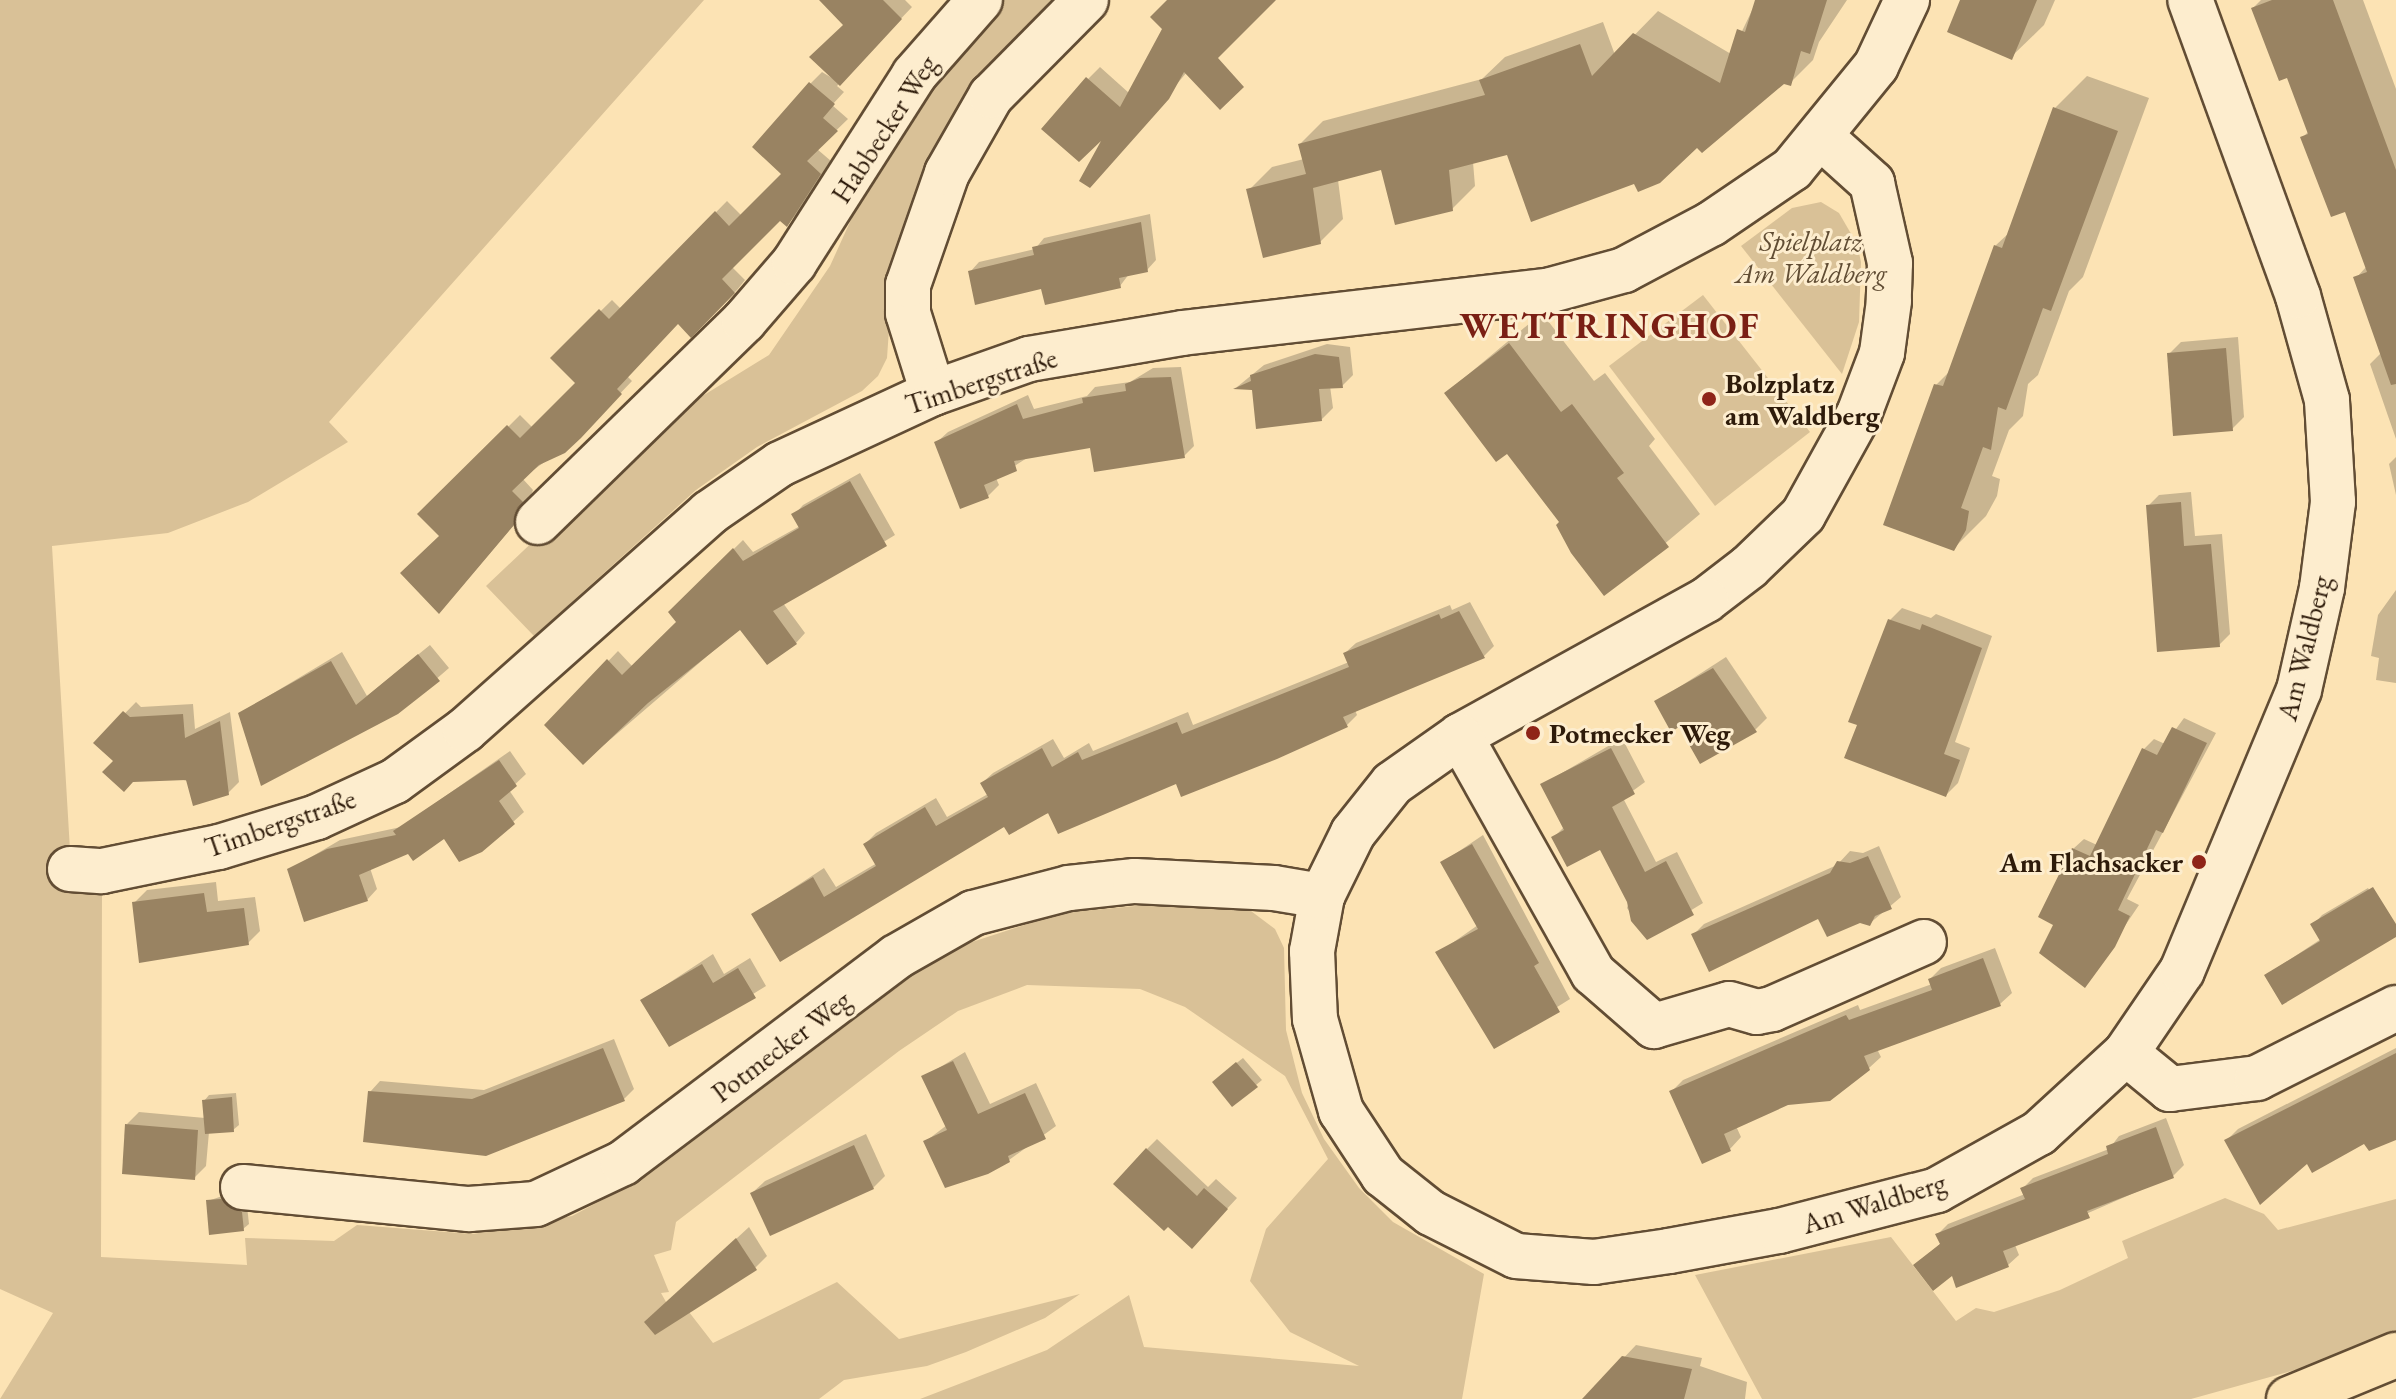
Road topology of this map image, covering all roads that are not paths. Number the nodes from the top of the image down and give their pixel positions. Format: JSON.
{"nodes":[{"id":1,"x":980,"y":0,"type":"edge"},
{"id":2,"x":1086,"y":0,"type":"edge"},
{"id":3,"x":1907,"y":0,"type":"edge"},
{"id":4,"x":2190,"y":0,"type":"edge"},
{"id":5,"x":1821,"y":137,"type":"junction"},
{"id":6,"x":933,"y":393,"type":"junction"},
{"id":7,"x":538,"y":522,"type":"dead end"},
{"id":8,"x":1460,"y":736,"type":"junction"},
{"id":9,"x":70,"y":869,"type":"dead end"},
{"id":10,"x":1322,"y":896,"type":"junction"},
{"id":11,"x":1924,"y":942,"type":"dead end"},
{"id":12,"x":2396,"y":1008,"type":"edge"},
{"id":13,"x":2126,"y":1053,"type":"junction"},
{"id":14,"x":243,"y":1187,"type":"dead end"},
{"id":15,"x":2396,"y":1355,"type":"edge"},
{"id":16,"x":2289,"y":1399,"type":"edge"}],
"edges":[{"from":1,"to":7,"type":"street","name":"Habbecker Weg"},
{"from":2,"to":6,"type":"street"},
{"from":3,"to":5,"type":"street","name":"Timbergstraße"},
{"from":4,"to":13,"type":"street","name":"Am Waldberg"},
{"from":5,"to":6,"type":"street","name":"Timbergstraße"},
{"from":5,"to":8,"type":"street","name":"Am Waldberg"},
{"from":6,"to":9,"type":"street","name":"Timbergstraße"},
{"from":8,"to":10,"type":"street","name":"Am Waldberg"},
{"from":8,"to":11,"type":"street"},
{"from":10,"to":13,"type":"street","name":"Am Waldberg"},
{"from":10,"to":14,"type":"street","name":"Potmecker Weg"},
{"from":12,"to":13,"type":"street"},
{"from":15,"to":16,"type":"main road"}]}
